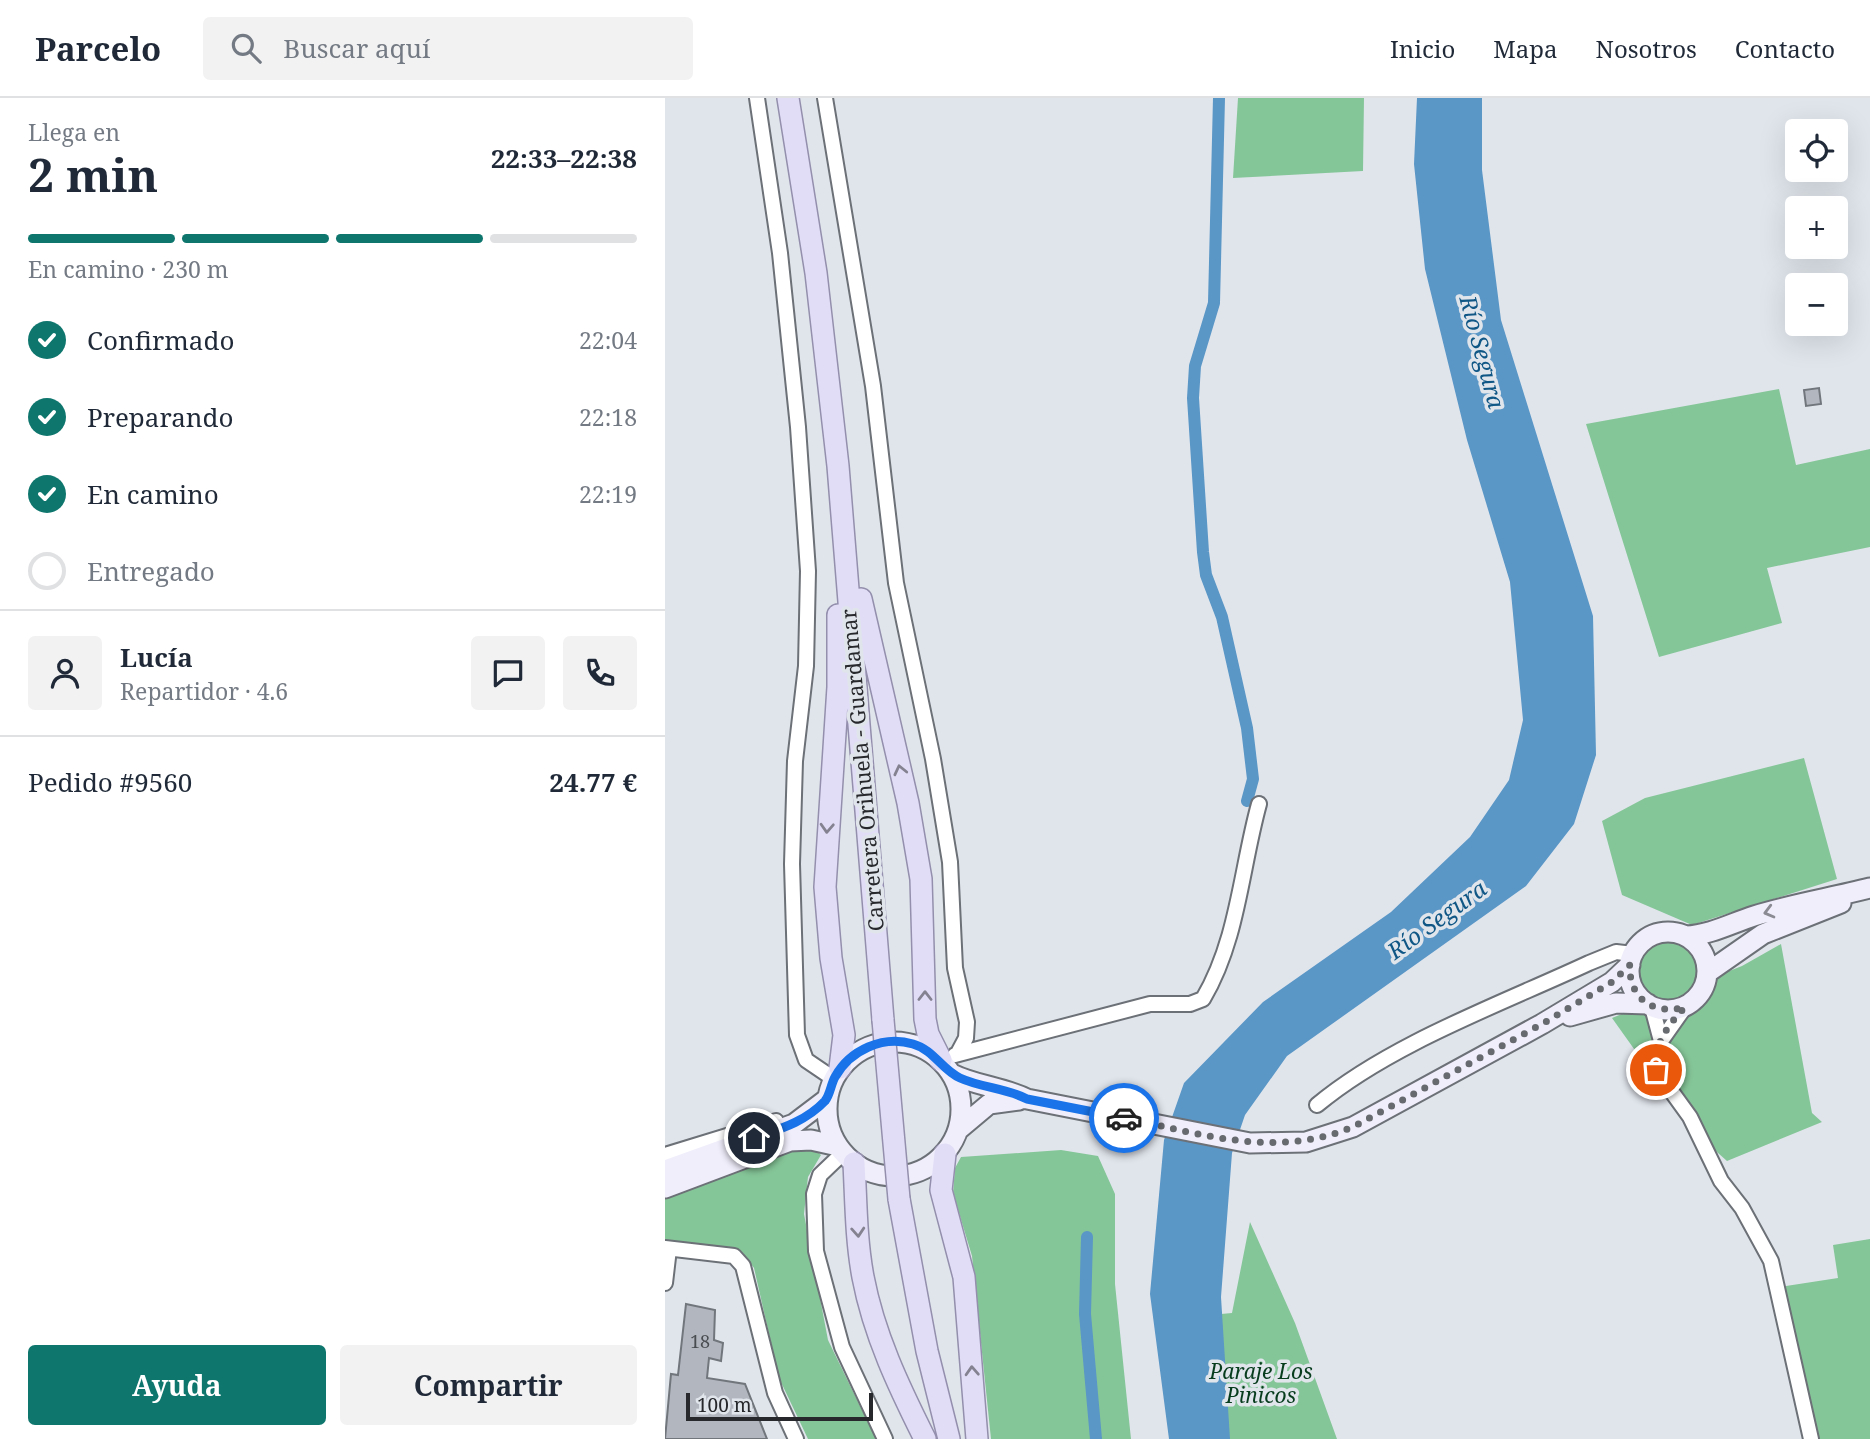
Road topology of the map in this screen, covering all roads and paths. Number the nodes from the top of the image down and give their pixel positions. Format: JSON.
{"nodes":[{"id":1,"x":757,"y":98,"type":"edge"},
{"id":2,"x":788,"y":98,"type":"edge"},
{"id":3,"x":825,"y":98,"type":"edge"},
{"id":4,"x":838,"y":466,"type":"junction"},
{"id":5,"x":1259,"y":804,"type":"dead end"},
{"id":6,"x":1865,"y":890,"type":"edge"},
{"id":7,"x":1686,"y":936,"type":"junction"},
{"id":8,"x":1631,"y":960,"type":"junction"},
{"id":9,"x":1707,"y":973,"type":"junction"},
{"id":10,"x":1650,"y":1006,"type":"junction"},
{"id":11,"x":1685,"y":1007,"type":"junction"},
{"id":12,"x":1542,"y":1024,"type":"junction"},
{"id":13,"x":1661,"y":1041,"type":"junction"},
{"id":14,"x":949,"y":1063,"type":"junction"},
{"id":15,"x":837,"y":1073,"type":"junction"},
{"id":16,"x":827,"y":1099,"type":"junction"},
{"id":17,"x":1027,"y":1099,"type":"junction"},
{"id":18,"x":1317,"y":1105,"type":"dead end"},
{"id":19,"x":812,"y":1112,"type":"junction"},
{"id":20,"x":958,"y":1130,"type":"junction"},
{"id":21,"x":845,"y":1154,"type":"junction"},
{"id":22,"x":945,"y":1154,"type":"junction"},
{"id":23,"x":665,"y":1155,"type":"edge"},
{"id":24,"x":665,"y":1170,"type":"edge"},
{"id":25,"x":665,"y":1188,"type":"edge"},
{"id":26,"x":667,"y":1249,"type":"edge"},
{"id":27,"x":665,"y":1283,"type":"edge"},
{"id":28,"x":796,"y":1439,"type":"edge"},
{"id":29,"x":885,"y":1439,"type":"edge"},
{"id":30,"x":925,"y":1439,"type":"edge"},
{"id":31,"x":949,"y":1439,"type":"edge"},
{"id":32,"x":977,"y":1439,"type":"edge"},
{"id":33,"x":1811,"y":1439,"type":"edge"}],
"edges":[{"from":1,"to":15,"type":"street"},
{"from":2,"to":4,"type":"main road","name":"Carretera Orihuela - Guardamar"},
{"from":3,"to":14,"type":"street"},
{"from":14,"to":4,"type":"main road","one_way":true},
{"from":4,"to":15,"type":"main road","one_way":true},
{"from":4,"to":31,"type":"main road","name":"Carretera Orihuela - Guardamar","bridge":true},
{"from":5,"to":14,"type":"street"},
{"from":6,"to":7,"type":"main road","one_way":true},
{"from":6,"to":9,"type":"main road"},
{"from":7,"to":8,"type":"main road"},
{"from":7,"to":9,"type":"main road"},
{"from":8,"to":10,"type":"main road"},
{"from":8,"to":12,"type":"main road"},
{"from":8,"to":18,"type":"street"},
{"from":9,"to":11,"type":"main road"},
{"from":10,"to":11,"type":"main road"},
{"from":10,"to":12,"type":"main road"},
{"from":10,"to":13,"type":"street"},
{"from":11,"to":13,"type":"street"},
{"from":12,"to":17,"type":"main road"},
{"from":13,"to":33,"type":"street"},
{"from":14,"to":15,"type":"main road"},
{"from":14,"to":17,"type":"main road"},
{"from":14,"to":20,"type":"main road"},
{"from":15,"to":16,"type":"main road"},
{"from":16,"to":19,"type":"main road"},
{"from":16,"to":21,"type":"main road"},
{"from":17,"to":20,"type":"main road"},
{"from":19,"to":23,"type":"street"},
{"from":19,"to":24,"type":"main road"},
{"from":20,"to":22,"type":"main road"},
{"from":21,"to":22,"type":"main road"},
{"from":21,"to":25,"type":"main road"},
{"from":21,"to":29,"type":"street"},
{"from":21,"to":30,"type":"main road","one_way":true},
{"from":32,"to":22,"type":"main road","one_way":true},
{"from":26,"to":27,"type":"street"},
{"from":26,"to":28,"type":"street"}]}
